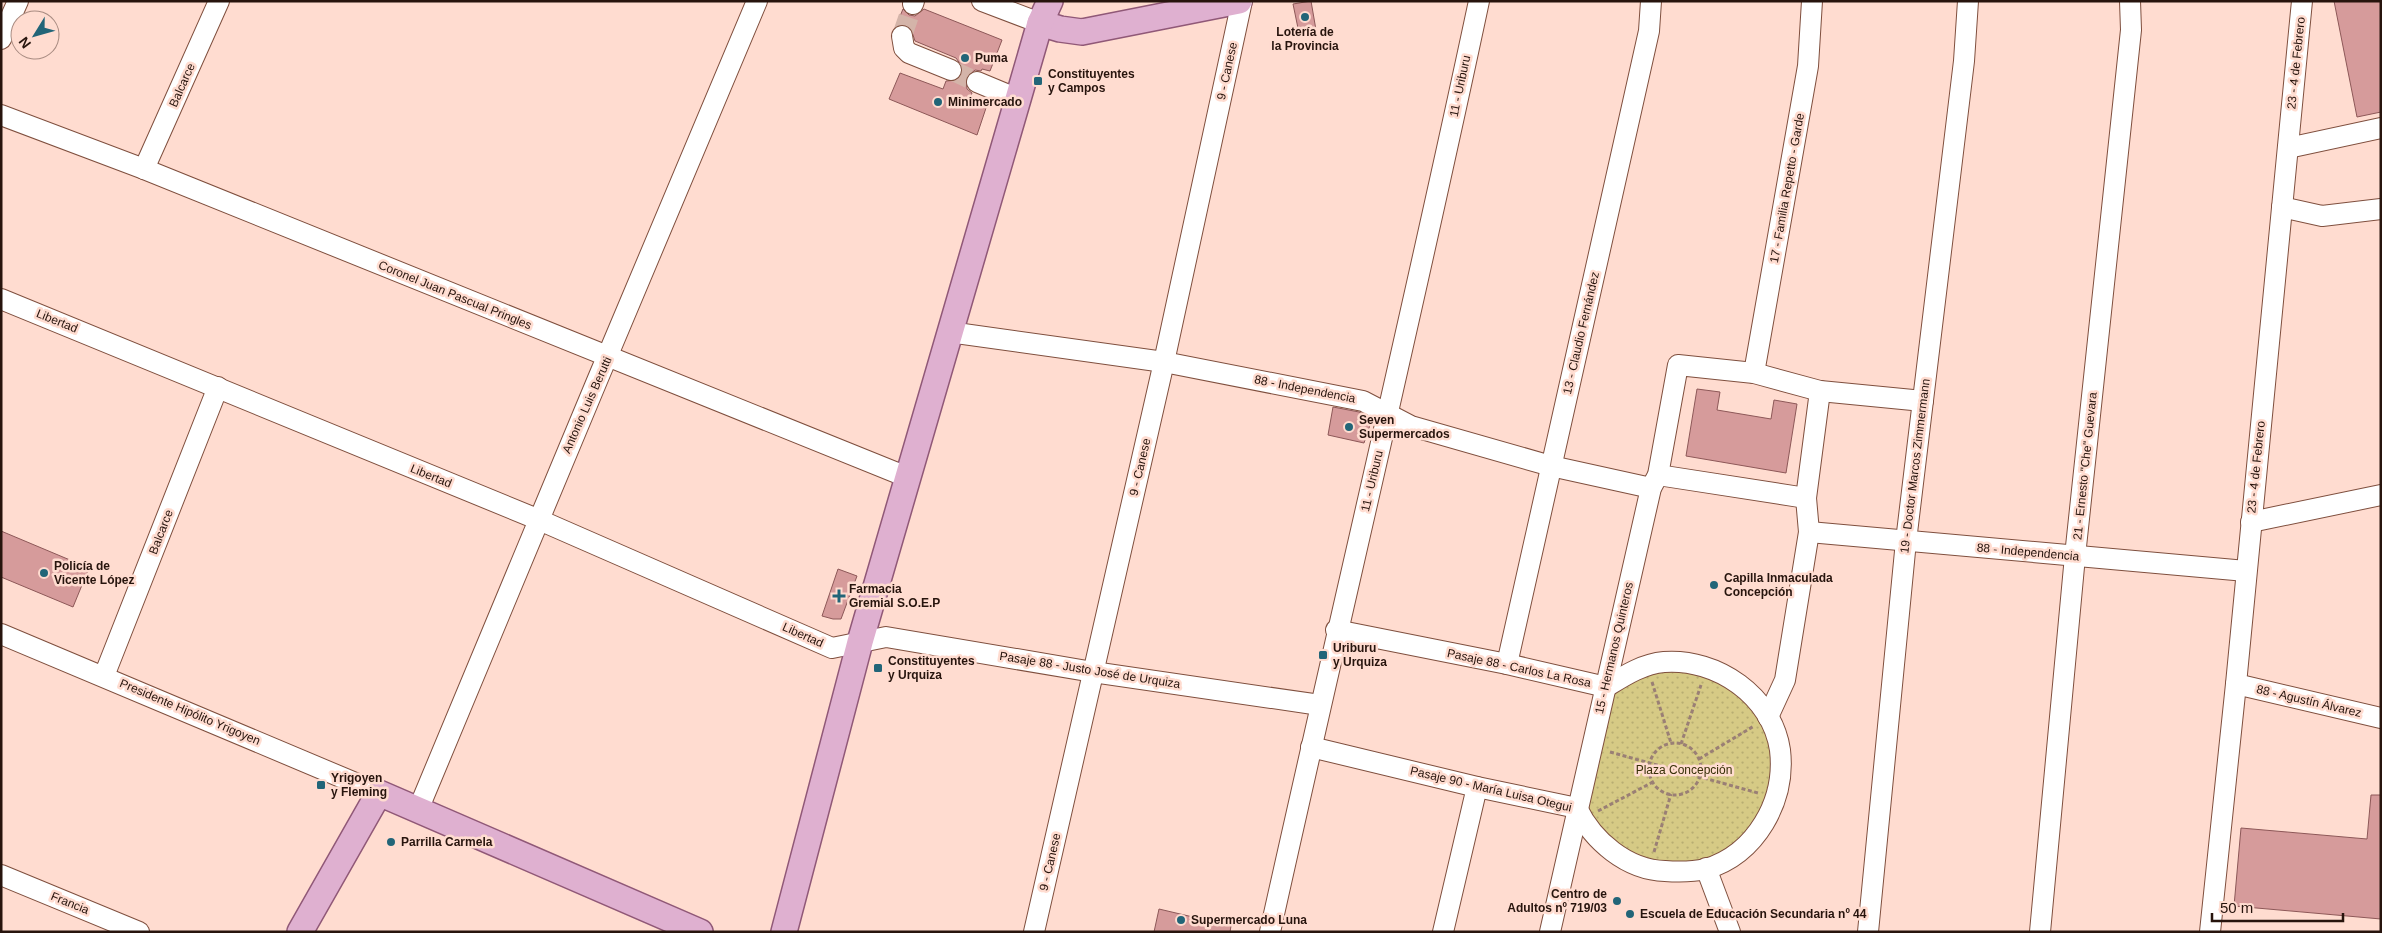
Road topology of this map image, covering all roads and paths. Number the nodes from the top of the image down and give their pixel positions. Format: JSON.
{"nodes":[{"id":1,"x":18,"y":1,"type":"edge"},
{"id":2,"x":219,"y":1,"type":"edge"},
{"id":3,"x":757,"y":1,"type":"edge"},
{"id":4,"x":982,"y":1,"type":"edge"},
{"id":5,"x":1241,"y":1,"type":"edge"},
{"id":6,"x":1479,"y":1,"type":"edge"},
{"id":7,"x":1651,"y":1,"type":"edge"},
{"id":8,"x":1812,"y":1,"type":"edge"},
{"id":9,"x":1968,"y":1,"type":"edge"},
{"id":10,"x":2130,"y":1,"type":"edge"},
{"id":11,"x":2302,"y":1,"type":"edge"},
{"id":12,"x":1045,"y":12,"type":"edge"},
{"id":13,"x":902,"y":36,"type":"dead end"},
{"id":14,"x":1,"y":40,"type":"edge"},
{"id":15,"x":951,"y":70,"type":"tunnel mouth"},
{"id":16,"x":977,"y":82,"type":"tunnel mouth"},
{"id":17,"x":1018,"y":99,"type":"junction"},
{"id":18,"x":1,"y":115,"type":"edge"},
{"id":19,"x":2381,"y":128,"type":"edge"},
{"id":20,"x":2288,"y":148,"type":"junction"},
{"id":21,"x":144,"y":168,"type":"junction"},
{"id":22,"x":2282,"y":208,"type":"junction"},
{"id":23,"x":2381,"y":209,"type":"edge"},
{"id":24,"x":1,"y":299,"type":"edge"},
{"id":25,"x":949,"y":332,"type":"junction"},
{"id":26,"x":608,"y":357,"type":"junction"},
{"id":27,"x":1164,"y":362,"type":"junction"},
{"id":28,"x":1754,"y":373,"type":"junction"},
{"id":29,"x":218,"y":387,"type":"junction"},
{"id":30,"x":1820,"y":391,"type":"junction"},
{"id":31,"x":1924,"y":401,"type":"junction"},
{"id":32,"x":1388,"y":414,"type":"junction"},
{"id":33,"x":1551,"y":466,"type":"junction"},
{"id":34,"x":908,"y":477,"type":"junction"},
{"id":35,"x":1655,"y":482,"type":"junction"},
{"id":36,"x":2381,"y":496,"type":"edge"},
{"id":37,"x":1806,"y":498,"type":"junction"},
{"id":38,"x":537,"y":519,"type":"junction"},
{"id":39,"x":2251,"y":522,"type":"junction"},
{"id":40,"x":1809,"y":532,"type":"junction"},
{"id":41,"x":1906,"y":542,"type":"junction"},
{"id":42,"x":2075,"y":556,"type":"junction"},
{"id":43,"x":2246,"y":571,"type":"junction"},
{"id":44,"x":1336,"y":630,"type":"junction"},
{"id":45,"x":1,"y":634,"type":"edge"},
{"id":46,"x":860,"y":642,"type":"junction"},
{"id":47,"x":1507,"y":664,"type":"junction"},
{"id":48,"x":1647,"y":666,"type":"junction"},
{"id":49,"x":1707,"y":668,"type":"junction"},
{"id":50,"x":1093,"y":672,"type":"junction"},
{"id":51,"x":104,"y":676,"type":"junction"},
{"id":52,"x":2236,"y":684,"type":"junction"},
{"id":53,"x":1606,"y":687,"type":"junction"},
{"id":54,"x":1320,"y":705,"type":"junction"},
{"id":55,"x":1768,"y":717,"type":"junction"},
{"id":56,"x":2381,"y":718,"type":"edge"},
{"id":57,"x":1671,"y":743,"type":"junction"},
{"id":58,"x":1681,"y":744,"type":"junction"},
{"id":59,"x":1311,"y":747,"type":"junction"},
{"id":60,"x":1592,"y":747,"type":"junction"},
{"id":61,"x":1699,"y":759,"type":"junction"},
{"id":62,"x":1650,"y":763,"type":"junction"},
{"id":63,"x":1700,"y":777,"type":"junction"},
{"id":64,"x":1653,"y":782,"type":"junction"},
{"id":65,"x":1477,"y":787,"type":"junction"},
{"id":66,"x":378,"y":793,"type":"junction"},
{"id":67,"x":1671,"y":794,"type":"junction"},
{"id":68,"x":1776,"y":798,"type":"junction"},
{"id":69,"x":418,"y":810,"type":"junction"},
{"id":70,"x":1580,"y":814,"type":"junction"},
{"id":71,"x":1706,"y":868,"type":"junction"},
{"id":72,"x":1648,"y":869,"type":"junction"},
{"id":73,"x":1,"y":875,"type":"edge"},
{"id":74,"x":139,"y":932,"type":"edge"},
{"id":75,"x":300,"y":932,"type":"edge"},
{"id":76,"x":700,"y":932,"type":"edge"},
{"id":77,"x":784,"y":932,"type":"edge"},
{"id":78,"x":1034,"y":932,"type":"edge"},
{"id":79,"x":1270,"y":932,"type":"edge"},
{"id":80,"x":1443,"y":932,"type":"edge"},
{"id":81,"x":1550,"y":932,"type":"edge"},
{"id":82,"x":1730,"y":932,"type":"edge"},
{"id":83,"x":1868,"y":932,"type":"edge"},
{"id":84,"x":2040,"y":932,"type":"edge"},
{"id":85,"x":2210,"y":932,"type":"edge"}],
"edges":[{"from":1,"to":14,"type":"street"},
{"from":2,"to":21,"type":"street","name":"Balcarce"},
{"from":3,"to":26,"type":"street","name":"Antonio Luis Berutti"},
{"from":4,"to":12,"type":"street"},
{"from":5,"to":12,"type":"main road"},
{"from":5,"to":27,"type":"street","name":"9 - Canese"},
{"from":6,"to":32,"type":"street","name":"11 - Uriburu"},
{"from":7,"to":33,"type":"street","name":"13 - Claudio Fernández"},
{"from":8,"to":28,"type":"street","name":"17 - Familia Repetto - Garde"},
{"from":9,"to":31,"type":"street","name":"19 - Doctor Marcos Zimmermann"},
{"from":10,"to":42,"type":"street","name":"21 - Ernesto \"Che\" Guevara"},
{"from":11,"to":20,"type":"street","name":"23 - 4 de Febrero"},
{"from":12,"to":17,"type":"main road"},
{"from":13,"to":15,"type":"street"},
{"from":16,"to":17,"type":"street"},
{"from":17,"to":25,"type":"main road"},
{"from":18,"to":21,"type":"street","name":"Coronel Juan Pascual Pringles"},
{"from":19,"to":20,"type":"street"},
{"from":20,"to":22,"type":"street","name":"23 - 4 de Febrero"},
{"from":21,"to":26,"type":"street","name":"Coronel Juan Pascual Pringles"},
{"from":22,"to":23,"type":"street"},
{"from":22,"to":39,"type":"street","name":"23 - 4 de Febrero"},
{"from":24,"to":29,"type":"street","name":"Libertad"},
{"from":25,"to":27,"type":"street","name":"88 - Independencia"},
{"from":25,"to":34,"type":"main road"},
{"from":26,"to":34,"type":"street","name":"Coronel Juan Pascual Pringles"},
{"from":26,"to":38,"type":"street","name":"Antonio Luis Berutti"},
{"from":27,"to":32,"type":"street","name":"88 - Independencia"},
{"from":27,"to":50,"type":"street","name":"9 - Canese"},
{"from":28,"to":30,"type":"street"},
{"from":28,"to":35,"type":"street","name":"15 - Hermanos Quinteros"},
{"from":29,"to":38,"type":"street","name":"Libertad"},
{"from":29,"to":51,"type":"street","name":"Balcarce"},
{"from":30,"to":31,"type":"street"},
{"from":30,"to":37,"type":"street"},
{"from":31,"to":41,"type":"street","name":"19 - Doctor Marcos Zimmermann"},
{"from":32,"to":33,"type":"street","name":"88 - Independencia"},
{"from":32,"to":44,"type":"street","name":"11 - Uriburu"},
{"from":33,"to":35,"type":"street","name":"88 - Independencia"},
{"from":33,"to":47,"type":"street","name":"13 - Claudio Fernández"},
{"from":34,"to":46,"type":"main road"},
{"from":35,"to":37,"type":"street","name":"88 - Independencia"},
{"from":35,"to":53,"type":"street","name":"15 - Hermanos Quinteros"},
{"from":36,"to":39,"type":"street"},
{"from":37,"to":40,"type":"street"},
{"from":38,"to":46,"type":"street","name":"Libertad"},
{"from":38,"to":69,"type":"street","name":"Antonio Luis Berutti"},
{"from":39,"to":43,"type":"street","name":"23 - 4 de Febrero"},
{"from":40,"to":41,"type":"street","name":"88 - Independencia"},
{"from":40,"to":55,"type":"street"},
{"from":41,"to":42,"type":"street","name":"88 - Independencia"},
{"from":41,"to":83,"type":"street","name":"19 - Doctor Marcos Zimmermann"},
{"from":42,"to":43,"type":"street","name":"88 - Independencia"},
{"from":42,"to":84,"type":"street","name":"21 - Ernesto \"Che\" Guevara"},
{"from":43,"to":52,"type":"street","name":"23 - 4 de Febrero"},
{"from":44,"to":47,"type":"street","name":"Pasaje 88 - Carlos La Rosa"},
{"from":44,"to":54,"type":"street","name":"11 - Uriburu"},
{"from":45,"to":51,"type":"street","name":"Presidente Hipólito Yrigoyen"},
{"from":46,"to":50,"type":"street","name":"Pasaje 88 - Justo José de Urquiza"},
{"from":46,"to":77,"type":"main road"},
{"from":47,"to":53,"type":"street","name":"Pasaje 88 - Carlos La Rosa"},
{"from":48,"to":49,"type":"street","name":"Pasaje 88 - Carlos La Rosa"},
{"from":48,"to":53,"type":"street","name":"Pasaje 88 - Carlos La Rosa"},
{"from":48,"to":57,"type":"path"},
{"from":49,"to":55,"type":"street","name":"Pasaje 88 - Carlos La Rosa"},
{"from":49,"to":58,"type":"path"},
{"from":50,"to":54,"type":"street","name":"Pasaje 88 - Justo José de Urquiza"},
{"from":50,"to":78,"type":"street","name":"9 - Canese"},
{"from":51,"to":66,"type":"street","name":"Presidente Hipólito Yrigoyen"},
{"from":52,"to":56,"type":"street","name":"88 - Agustín Álvarez"},
{"from":52,"to":85,"type":"street","name":"23 - 4 de Febrero"},
{"from":53,"to":60,"type":"street","name":"15 - Hermanos Quinteros"},
{"from":54,"to":59,"type":"street","name":"11 - Uriburu"},
{"from":55,"to":61,"type":"path"},
{"from":55,"to":68,"type":"street"},
{"from":57,"to":58,"type":"path"},
{"from":57,"to":62,"type":"path"},
{"from":58,"to":61,"type":"path"},
{"from":59,"to":65,"type":"street","name":"Pasaje 90 - María Luisa Otegui"},
{"from":59,"to":79,"type":"street","name":"11 - Uriburu"},
{"from":60,"to":62,"type":"path"},
{"from":60,"to":70,"type":"street","name":"15 - Hermanos Quinteros"},
{"from":61,"to":63,"type":"path"},
{"from":62,"to":63,"type":"path"},
{"from":62,"to":64,"type":"path"},
{"from":63,"to":67,"type":"path"},
{"from":63,"to":68,"type":"path"},
{"from":64,"to":67,"type":"path"},
{"from":64,"to":70,"type":"path"},
{"from":65,"to":70,"type":"street","name":"Pasaje 90 - María Luisa Otegui"},
{"from":65,"to":80,"type":"street"},
{"from":66,"to":69,"type":"main road"},
{"from":66,"to":75,"type":"main road"},
{"from":67,"to":72,"type":"path"},
{"from":68,"to":71,"type":"street"},
{"from":69,"to":76,"type":"main road"},
{"from":70,"to":72,"type":"street","name":"Pasaje 90 - María Luisa Otegui"},
{"from":70,"to":81,"type":"street","name":"15 - Hermanos Quinteros"},
{"from":71,"to":72,"type":"street","name":"Pasaje 90 - María Luisa Otegui"},
{"from":71,"to":82,"type":"street"},
{"from":73,"to":74,"type":"street","name":"Francia"}]}
